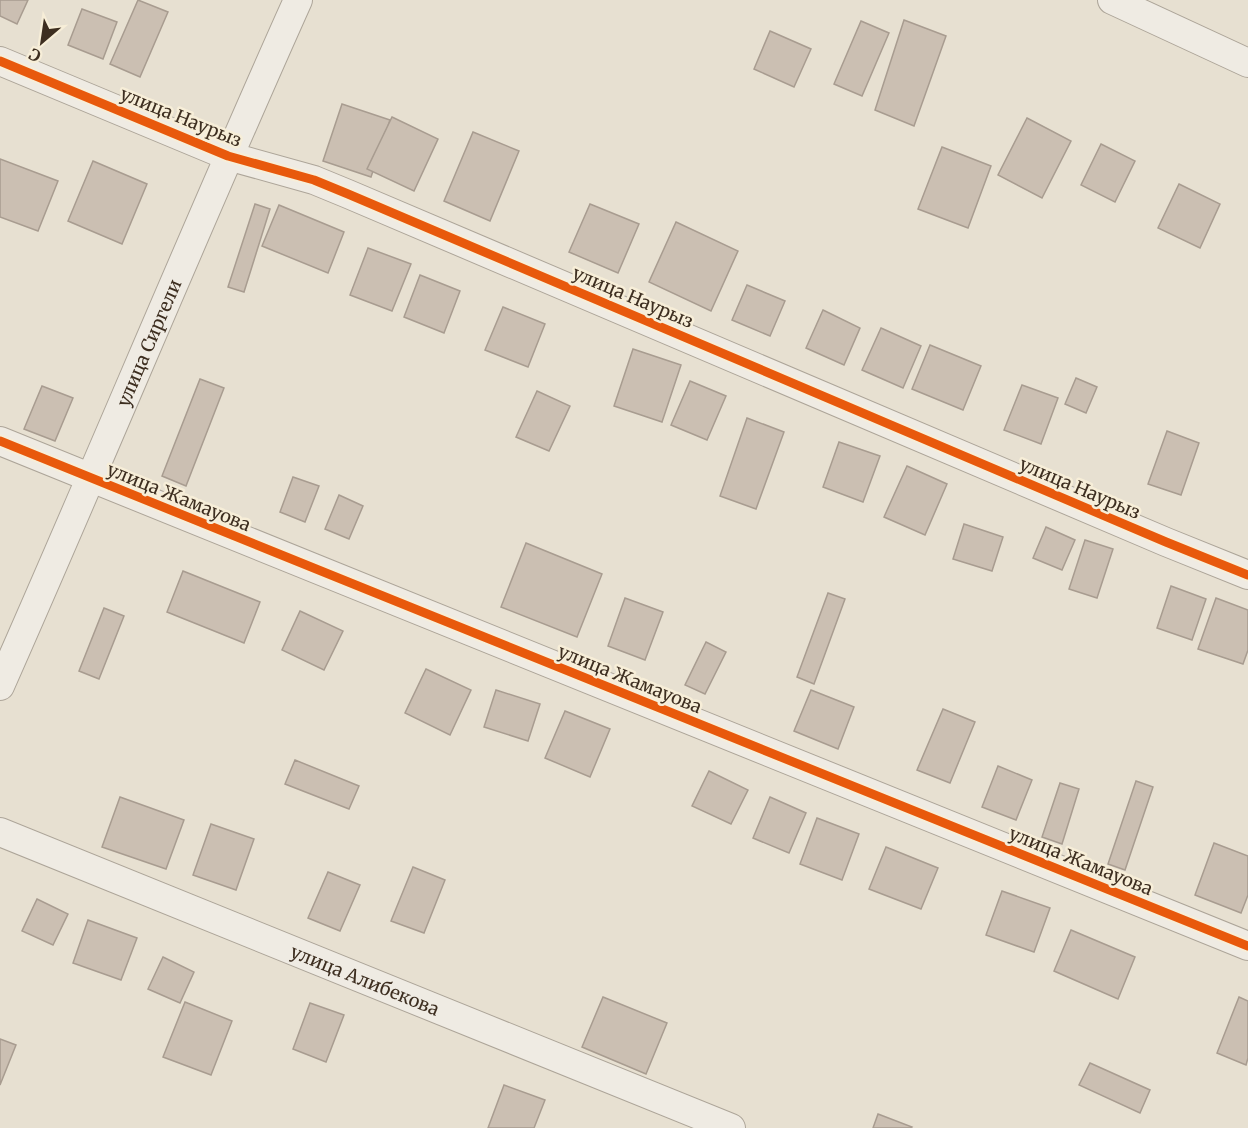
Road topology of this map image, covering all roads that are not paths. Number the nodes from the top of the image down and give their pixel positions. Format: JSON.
{"nodes":[{"id":1,"x":298,"y":0,"type":"edge"},
{"id":2,"x":1112,"y":0,"type":"edge"},
{"id":3,"x":1243,"y":58,"type":"edge"},
{"id":4,"x":0,"y":61,"type":"edge"},
{"id":5,"x":228,"y":156,"type":"junction"},
{"id":6,"x":0,"y":441,"type":"edge"},
{"id":7,"x":92,"y":479,"type":"junction"},
{"id":8,"x":1248,"y":575,"type":"edge"},
{"id":9,"x":0,"y":686,"type":"edge"},
{"id":10,"x":0,"y":832,"type":"edge"},
{"id":11,"x":1248,"y":946,"type":"edge"},
{"id":12,"x":731,"y":1128,"type":"edge"}],
"edges":[{"from":1,"to":5,"type":"street","name":"улица Сиргели"},
{"from":2,"to":3,"type":"street"},
{"from":4,"to":5,"type":"street","name":"улица Наурыз"},
{"from":5,"to":7,"type":"street","name":"улица Сиргели"},
{"from":5,"to":8,"type":"street","name":"улица Наурыз"},
{"from":6,"to":7,"type":"street","name":"улица Жамауова"},
{"from":7,"to":9,"type":"street","name":"улица Сиргели"},
{"from":7,"to":11,"type":"street","name":"улица Жамауова"},
{"from":10,"to":12,"type":"street","name":"улица Алибекова"}]}
